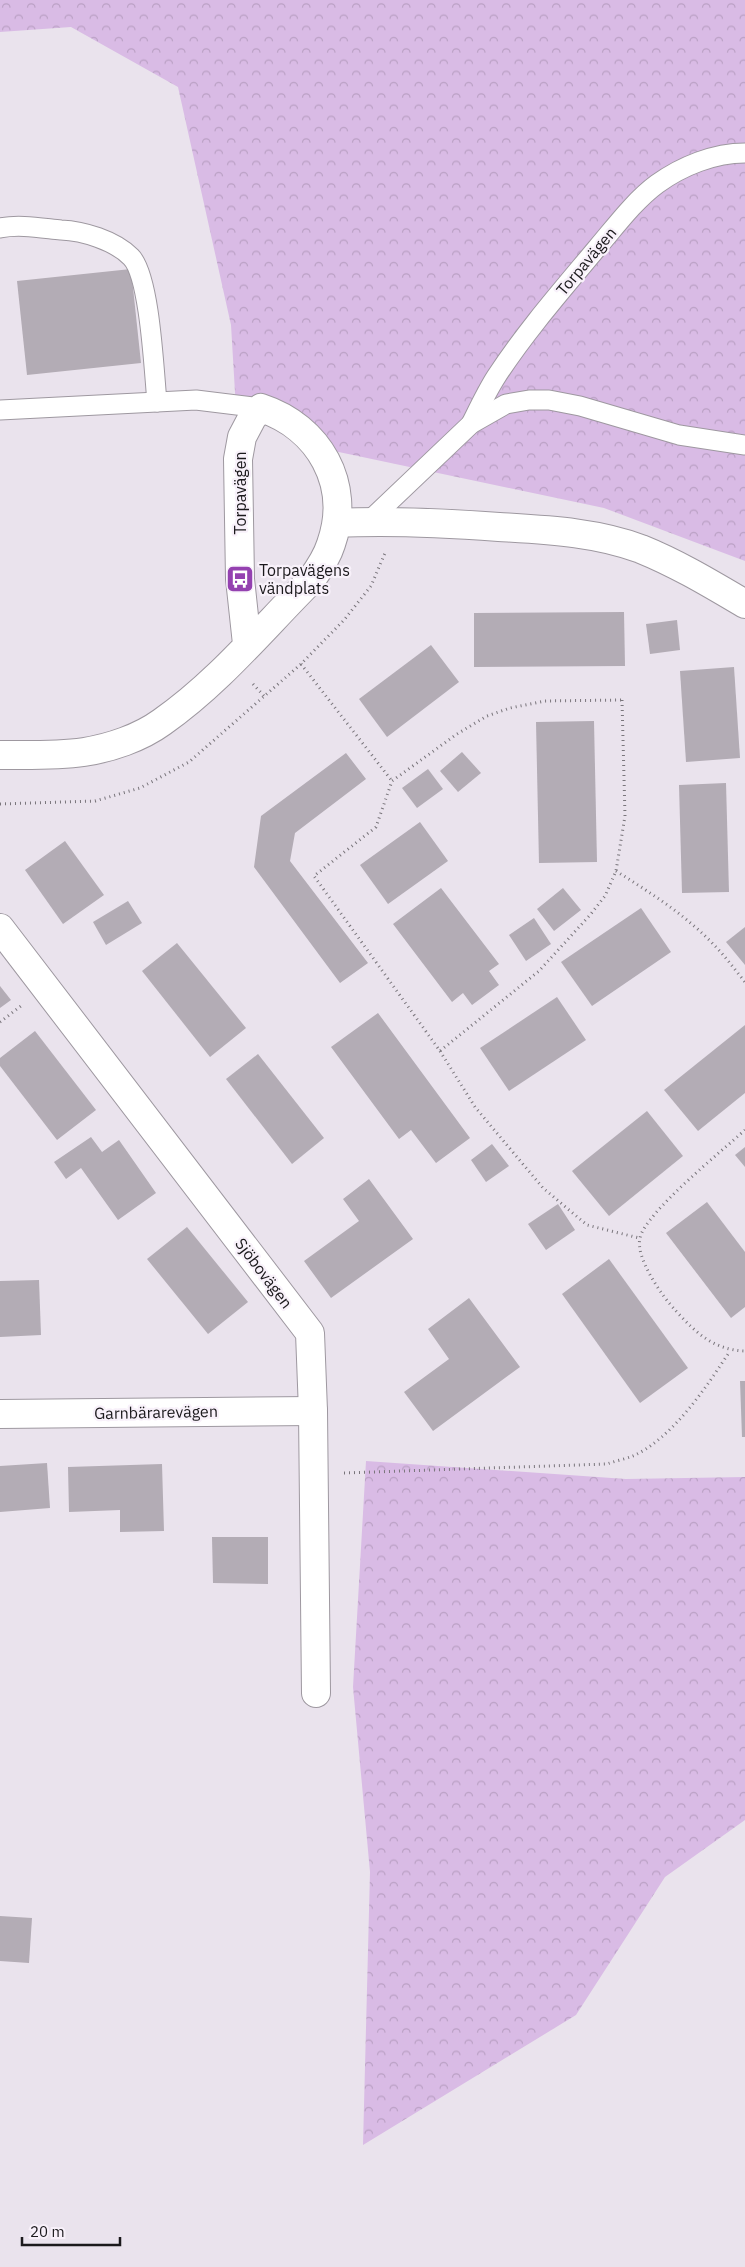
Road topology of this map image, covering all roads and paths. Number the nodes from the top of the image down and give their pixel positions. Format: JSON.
{"nodes":[{"id":1,"x":745,"y":153,"type":"edge"},
{"id":2,"x":0,"y":228,"type":"edge"},
{"id":3,"x":157,"y":402,"type":"junction"},
{"id":4,"x":261,"y":408,"type":"junction"},
{"id":5,"x":0,"y":410,"type":"edge"},
{"id":6,"x":471,"y":424,"type":"junction"},
{"id":7,"x":745,"y":445,"type":"edge"},
{"id":8,"x":369,"y":521,"type":"junction"},
{"id":9,"x":337,"y":523,"type":"junction"},
{"id":10,"x":745,"y":604,"type":"edge"},
{"id":11,"x":247,"y":644,"type":"junction"},
{"id":12,"x":301,"y":664,"type":"dead end"},
{"id":13,"x":0,"y":755,"type":"edge"},
{"id":14,"x":392,"y":781,"type":"junction"},
{"id":15,"x":616,"y":871,"type":"junction"},
{"id":16,"x":0,"y":928,"type":"edge"},
{"id":17,"x":745,"y":982,"type":"edge"},
{"id":18,"x":440,"y":1051,"type":"junction"},
{"id":19,"x":745,"y":1130,"type":"edge"},
{"id":20,"x":639,"y":1238,"type":"junction"},
{"id":21,"x":730,"y":1350,"type":"junction"},
{"id":22,"x":745,"y":1351,"type":"edge"},
{"id":23,"x":313,"y":1411,"type":"junction"},
{"id":24,"x":0,"y":1414,"type":"edge"},
{"id":25,"x":314,"y":1474,"type":"junction"},
{"id":26,"x":316,"y":1692,"type":"dead end"}],
"edges":[{"from":1,"to":6,"type":"lane","name":"Torpavägen"},
{"from":2,"to":3,"type":"lane"},
{"from":3,"to":4,"type":"lane"},
{"from":3,"to":5,"type":"lane"},
{"from":4,"to":9,"type":"street"},
{"from":4,"to":11,"type":"street","name":"Torpavägen"},
{"from":6,"to":7,"type":"lane","name":"Torpavägen"},
{"from":6,"to":8,"type":"lane","name":"Torpavägen"},
{"from":8,"to":9,"type":"street"},
{"from":8,"to":10,"type":"street"},
{"from":9,"to":11,"type":"street"},
{"from":11,"to":13,"type":"street"},
{"from":12,"to":14,"type":"path"},
{"from":14,"to":15,"type":"path"},
{"from":14,"to":18,"type":"path"},
{"from":15,"to":17,"type":"path"},
{"from":15,"to":18,"type":"path"},
{"from":16,"to":23,"type":"street","name":"Sjöbovägen"},
{"from":18,"to":20,"type":"path"},
{"from":19,"to":20,"type":"path"},
{"from":20,"to":21,"type":"path"},
{"from":21,"to":22,"type":"path"},
{"from":21,"to":25,"type":"path"},
{"from":23,"to":24,"type":"street","name":"Garnbärarevägen"},
{"from":23,"to":25,"type":"street","name":"Sjöbovägen"},
{"from":25,"to":26,"type":"street","name":"Sjöbovägen"}]}
